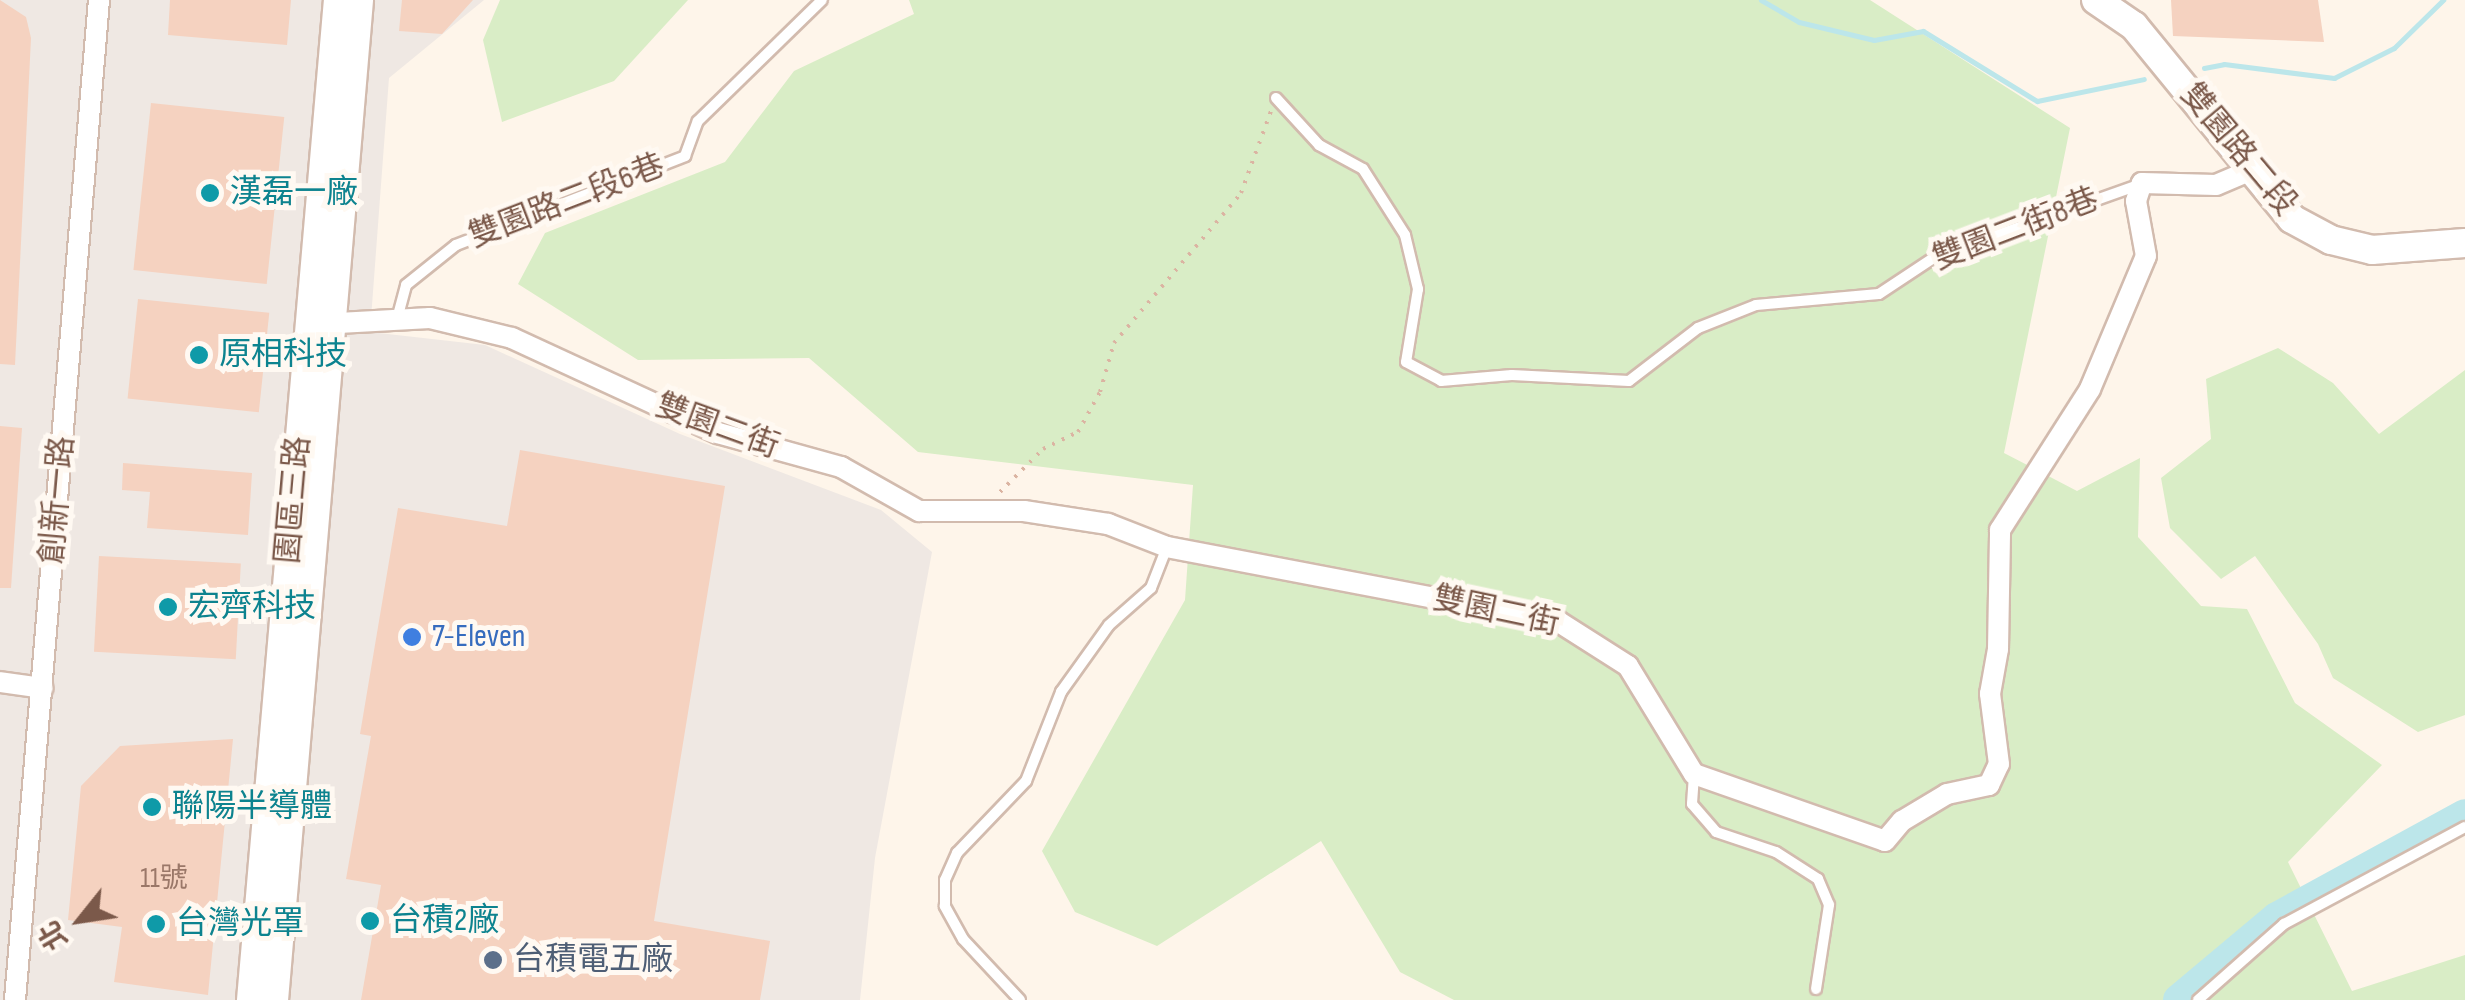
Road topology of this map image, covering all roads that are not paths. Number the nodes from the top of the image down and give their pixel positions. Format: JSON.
{"nodes":[{"id":1,"x":338,"y":0,"type":"edge"},
{"id":2,"x":359,"y":0,"type":"edge"},
{"id":3,"x":822,"y":0,"type":"edge"},
{"id":4,"x":2096,"y":0,"type":"edge"},
{"id":5,"x":98,"y":2,"type":"edge"},
{"id":6,"x":1276,"y":98,"type":"road end"},
{"id":7,"x":2252,"y":170,"type":"junction"},
{"id":8,"x":2142,"y":183,"type":"junction"},
{"id":9,"x":2465,"y":243,"type":"edge"},
{"id":10,"x":396,"y":319,"type":"junction"},
{"id":11,"x":320,"y":324,"type":"junction"},
{"id":12,"x":1167,"y":548,"type":"junction"},
{"id":13,"x":0,"y":682,"type":"edge"},
{"id":14,"x":43,"y":688,"type":"junction"},
{"id":15,"x":1694,"y":774,"type":"junction"},
{"id":16,"x":2465,"y":827,"type":"edge"},
{"id":17,"x":1816,"y":989,"type":"dead end"},
{"id":18,"x":15,"y":1000,"type":"edge"},
{"id":19,"x":251,"y":1000,"type":"edge"},
{"id":20,"x":274,"y":1000,"type":"edge"},
{"id":21,"x":1020,"y":1000,"type":"edge"},
{"id":22,"x":2198,"y":1000,"type":"edge"}],
"edges":[{"from":1,"to":11,"type":"street","name":"園區三路"},
{"from":2,"to":11,"type":"street","name":"園區三路"},
{"from":3,"to":10,"type":"lane","name":"雙園路二段6巷"},
{"from":4,"to":7,"type":"street","name":"雙園路二段"},
{"from":5,"to":14,"type":"street","name":"創新一路"},
{"from":6,"to":8,"type":"lane","name":"雙園二街8巷"},
{"from":7,"to":8,"type":"street"},
{"from":7,"to":9,"type":"street","name":"雙園路二段"},
{"from":8,"to":15,"type":"street"},
{"from":10,"to":11,"type":"street","name":"雙園二街"},
{"from":10,"to":12,"type":"street","name":"雙園二街"},
{"from":11,"to":19,"type":"street","name":"園區三路"},
{"from":11,"to":20,"type":"street","name":"園區三路"},
{"from":12,"to":15,"type":"street","name":"雙園二街"},
{"from":12,"to":21,"type":"lane"},
{"from":13,"to":14,"type":"street"},
{"from":14,"to":18,"type":"street","name":"創新一路"},
{"from":15,"to":17,"type":"lane"},
{"from":16,"to":22,"type":"lane"}]}
